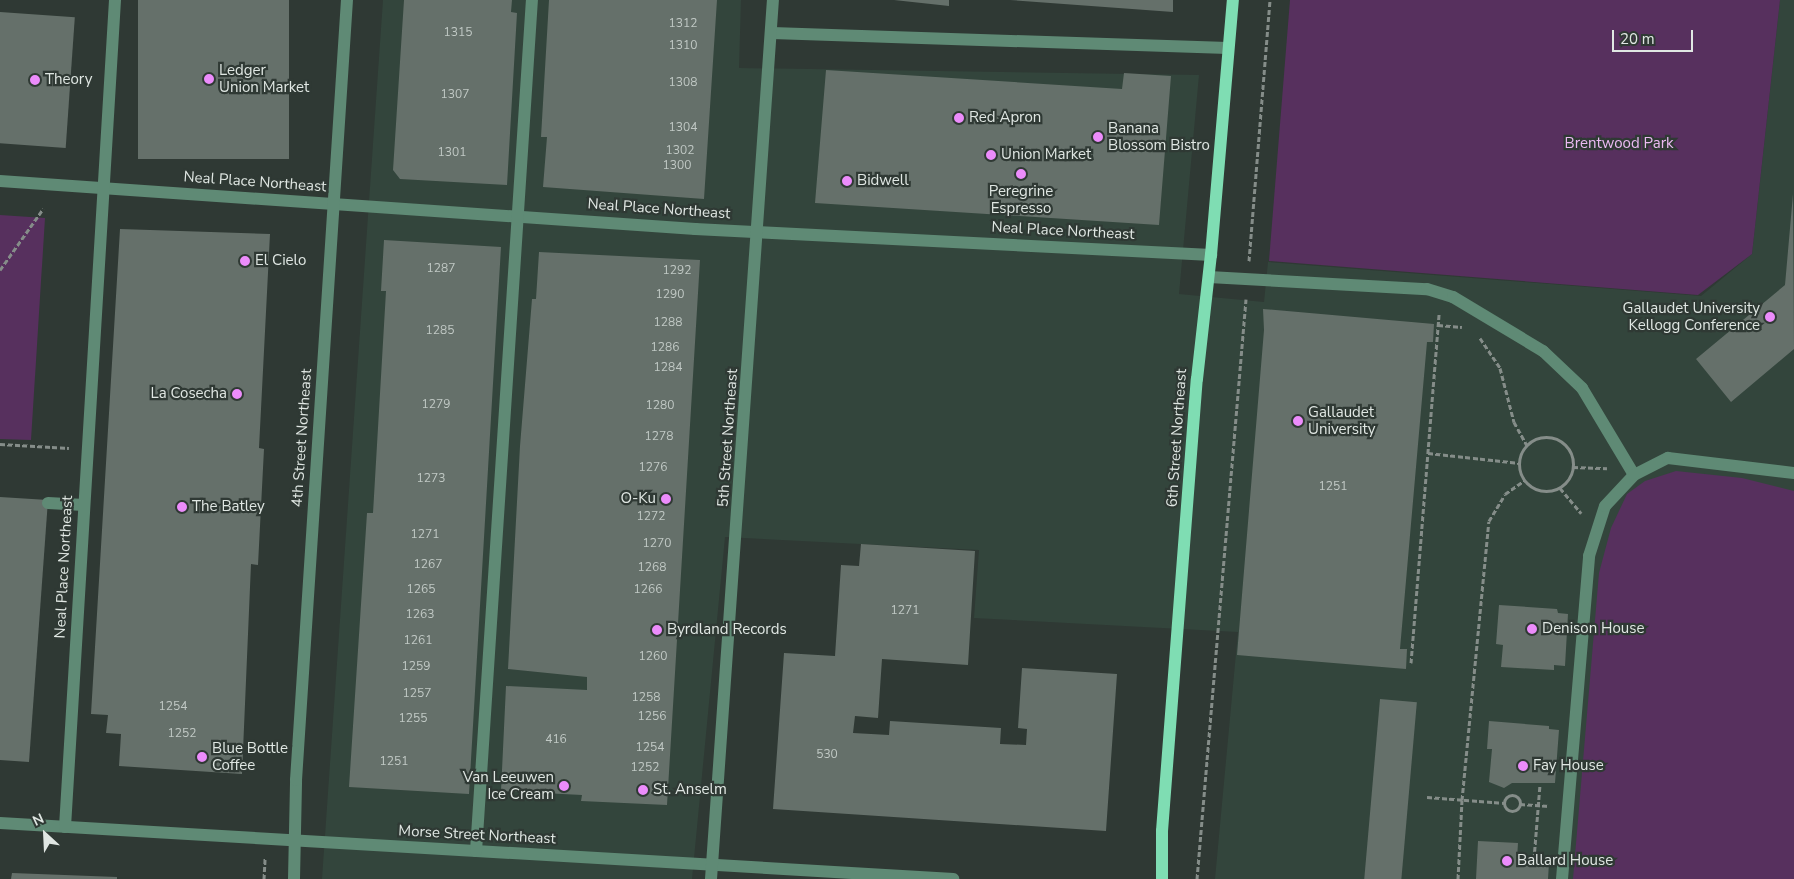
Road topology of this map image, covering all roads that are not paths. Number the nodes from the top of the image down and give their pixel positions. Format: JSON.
{"nodes":[{"id":1,"x":115,"y":0,"type":"edge"},
{"id":2,"x":347,"y":0,"type":"edge"},
{"id":3,"x":532,"y":0,"type":"edge"},
{"id":4,"x":773,"y":0,"type":"edge"},
{"id":5,"x":1233,"y":0,"type":"edge"},
{"id":6,"x":772,"y":33,"type":"junction"},
{"id":7,"x":1228,"y":48,"type":"junction"},
{"id":8,"x":0,"y":181,"type":"edge"},
{"id":9,"x":105,"y":189,"type":"junction"},
{"id":10,"x":333,"y":203,"type":"junction"},
{"id":11,"x":518,"y":215,"type":"junction"},
{"id":12,"x":759,"y":232,"type":"junction"},
{"id":13,"x":1211,"y":255,"type":"junction"},
{"id":14,"x":1209,"y":277,"type":"junction"},
{"id":15,"x":1794,"y":473,"type":"edge"},
{"id":16,"x":1634,"y":475,"type":"junction"},
{"id":17,"x":48,"y":503,"type":"dead end"},
{"id":18,"x":84,"y":505,"type":"junction"},
{"id":19,"x":0,"y":823,"type":"edge"},
{"id":20,"x":65,"y":827,"type":"junction"},
{"id":21,"x":295,"y":841,"type":"junction"},
{"id":22,"x":476,"y":851,"type":"junction"},
{"id":23,"x":713,"y":865,"type":"junction"},
{"id":24,"x":294,"y":879,"type":"edge"},
{"id":25,"x":711,"y":879,"type":"edge"},
{"id":26,"x":953,"y":879,"type":"edge"},
{"id":27,"x":1162,"y":879,"type":"edge"},
{"id":28,"x":1562,"y":879,"type":"edge"}],
"edges":[{"from":1,"to":9,"type":"street","name":"Neal Place Northeast"},
{"from":2,"to":10,"type":"street","name":"4th Street Northeast"},
{"from":3,"to":11,"type":"street"},
{"from":4,"to":6,"type":"street","name":"5th Street Northeast"},
{"from":5,"to":7,"type":"main road","name":"6th Street Northeast"},
{"from":6,"to":7,"type":"street"},
{"from":6,"to":12,"type":"street","name":"5th Street Northeast"},
{"from":7,"to":13,"type":"main road","name":"6th Street Northeast"},
{"from":8,"to":9,"type":"street","name":"Neal Place Northeast"},
{"from":9,"to":10,"type":"street","name":"Neal Place Northeast"},
{"from":9,"to":18,"type":"street","name":"Neal Place Northeast"},
{"from":10,"to":11,"type":"street","name":"Neal Place Northeast"},
{"from":10,"to":21,"type":"street","name":"4th Street Northeast"},
{"from":11,"to":12,"type":"street","name":"Neal Place Northeast"},
{"from":11,"to":22,"type":"street"},
{"from":12,"to":13,"type":"street","name":"Neal Place Northeast"},
{"from":12,"to":23,"type":"street","name":"5th Street Northeast"},
{"from":13,"to":14,"type":"main road","name":"6th Street Northeast"},
{"from":14,"to":16,"type":"street"},
{"from":14,"to":27,"type":"main road","name":"6th Street Northeast"},
{"from":15,"to":16,"type":"street"},
{"from":16,"to":28,"type":"street"},
{"from":17,"to":18,"type":"street"},
{"from":18,"to":20,"type":"street","name":"Neal Place Northeast"},
{"from":19,"to":20,"type":"street","name":"Morse Street Northeast"},
{"from":20,"to":21,"type":"street","name":"Morse Street Northeast"},
{"from":21,"to":22,"type":"street","name":"Morse Street Northeast"},
{"from":21,"to":24,"type":"street","name":"4th Street Northeast"},
{"from":22,"to":23,"type":"street","name":"Morse Street Northeast"},
{"from":23,"to":25,"type":"street","name":"5th Street Northeast"},
{"from":23,"to":26,"type":"street","name":"Morse Street Northeast"}]}
